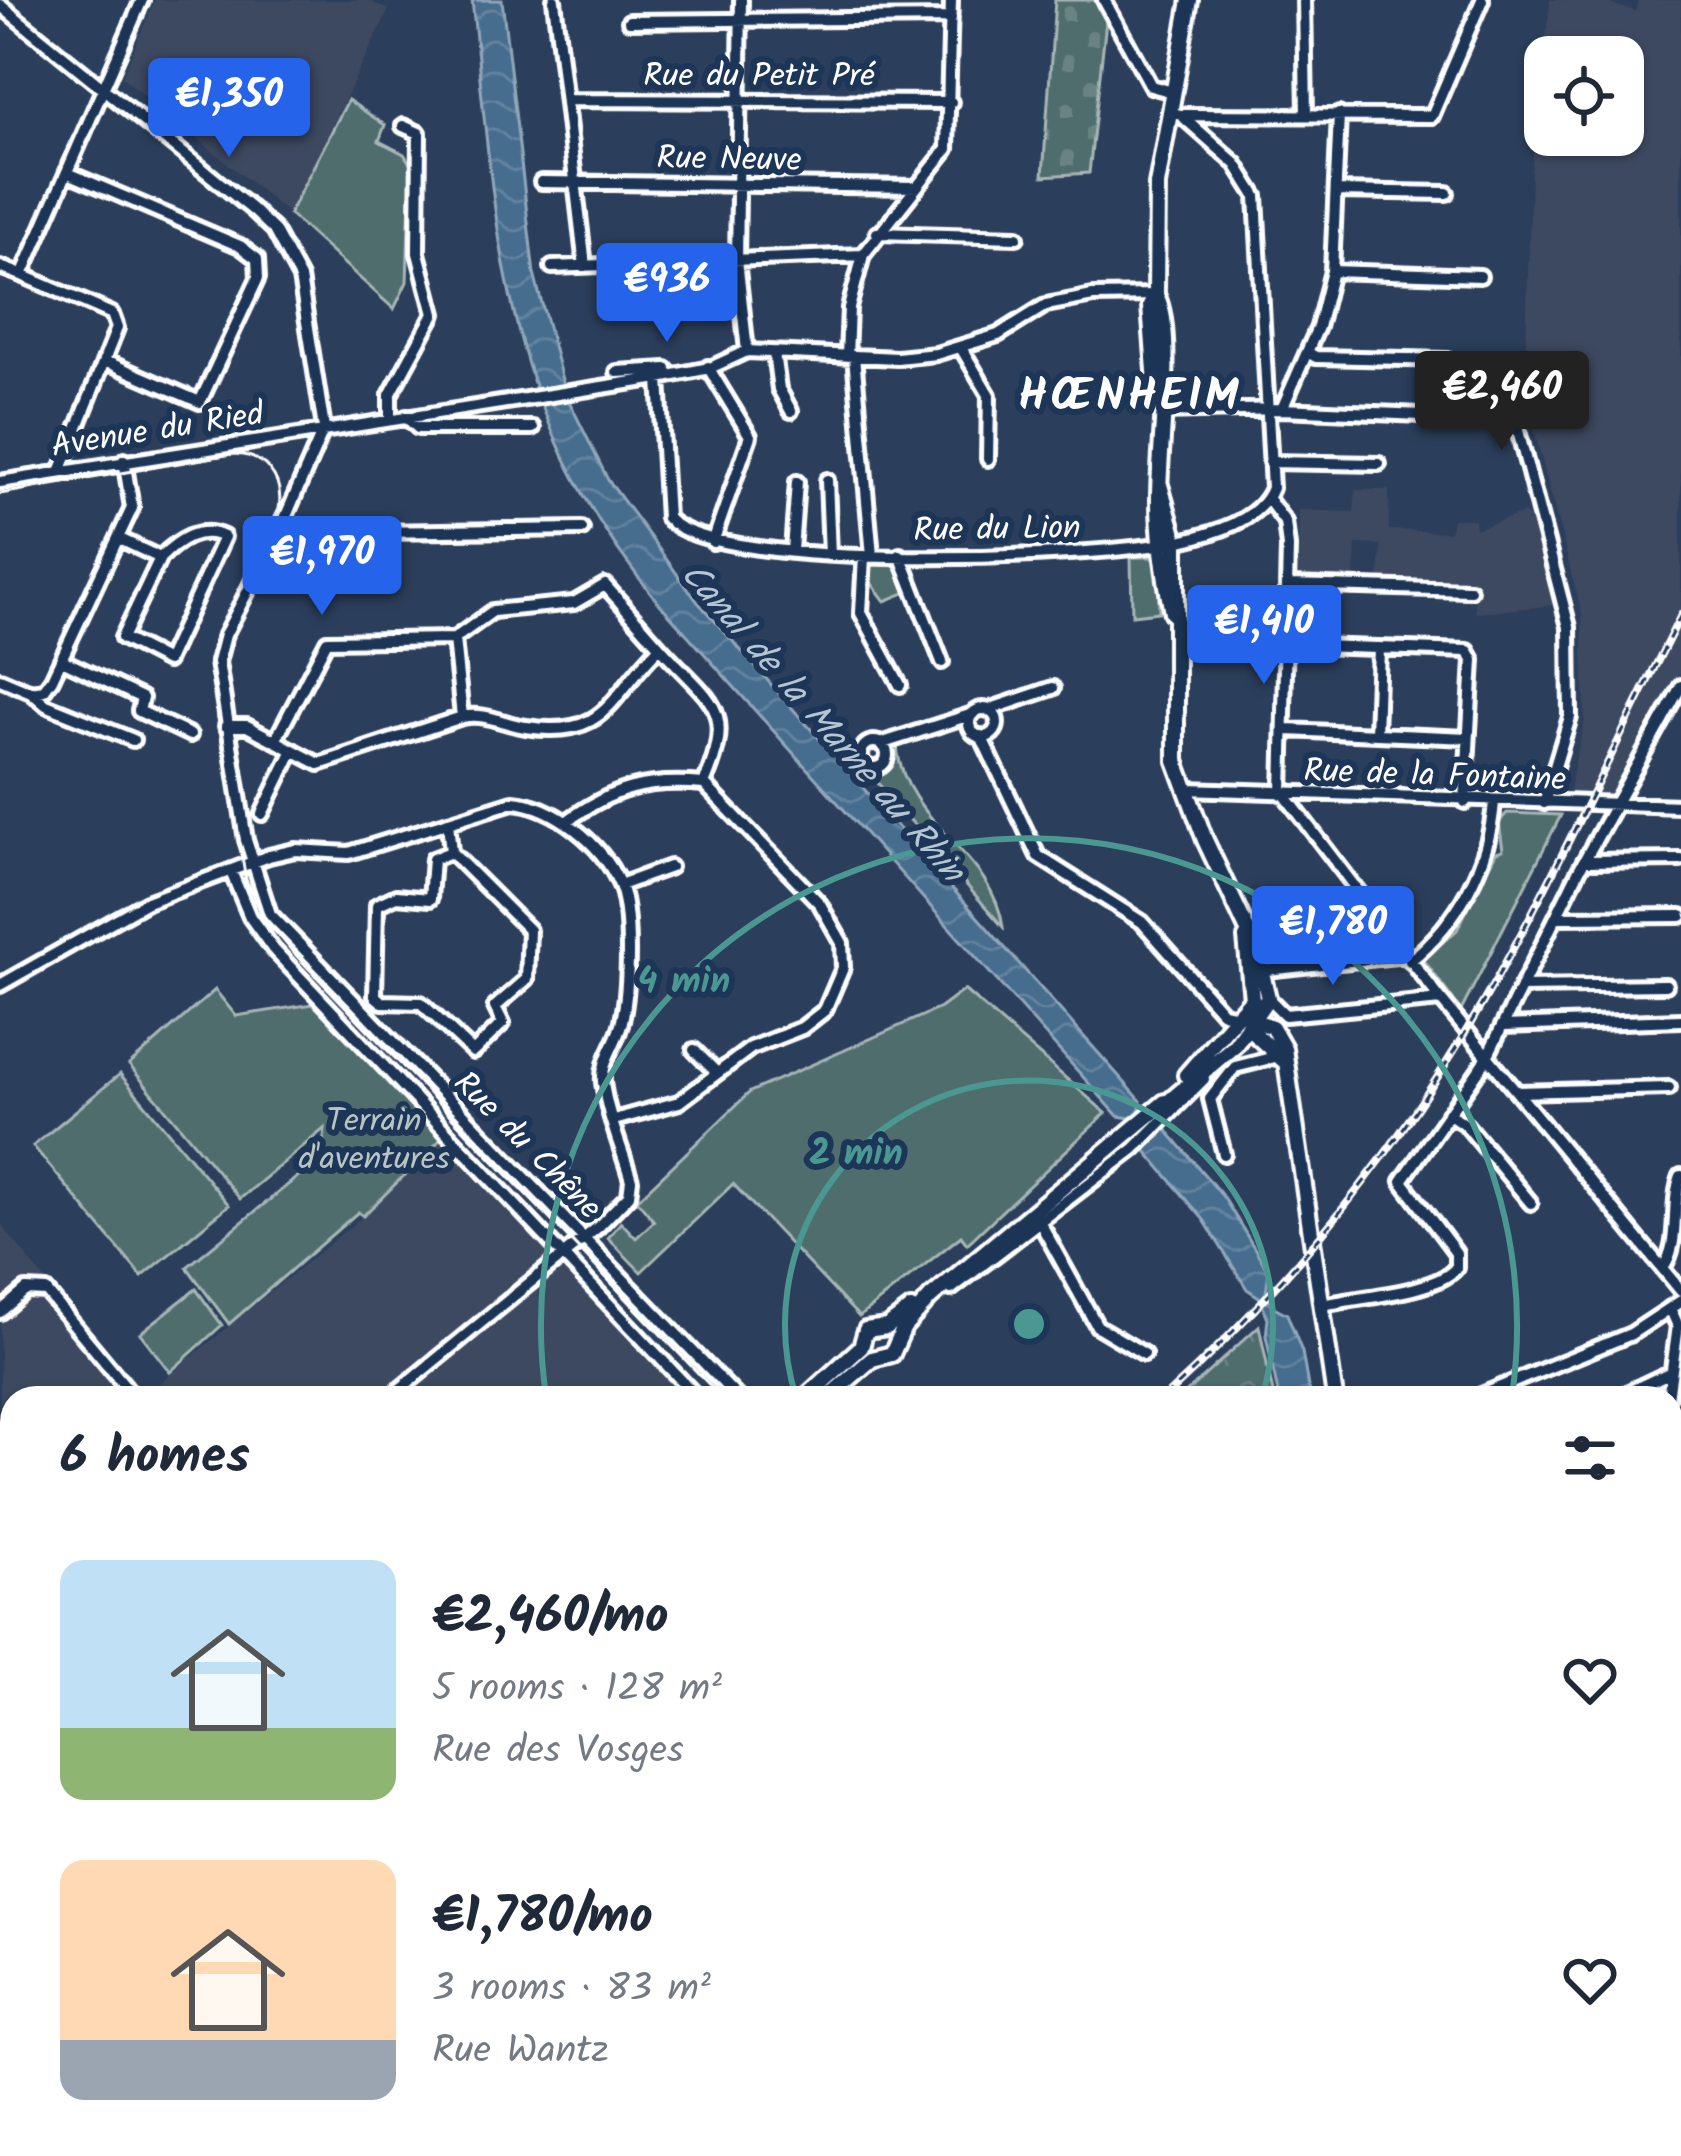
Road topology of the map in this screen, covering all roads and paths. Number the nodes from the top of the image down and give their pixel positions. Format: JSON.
{"nodes":[{"id":1,"x":142,"y":0,"type":"edge"},
{"id":2,"x":554,"y":0,"type":"edge"},
{"id":3,"x":741,"y":0,"type":"edge"},
{"id":4,"x":951,"y":0,"type":"edge"},
{"id":5,"x":1104,"y":0,"type":"edge"},
{"id":6,"x":1190,"y":0,"type":"edge"},
{"id":7,"x":1304,"y":0,"type":"edge"},
{"id":8,"x":1483,"y":0,"type":"edge"},
{"id":9,"x":0,"y":5,"type":"edge"},
{"id":10,"x":951,"y":18,"type":"junction"},
{"id":11,"x":629,"y":21,"type":"dead end"},
{"id":12,"x":738,"y":21,"type":"junction"},
{"id":13,"x":102,"y":88,"type":"junction"},
{"id":14,"x":1173,"y":92,"type":"junction"},
{"id":15,"x":567,"y":100,"type":"junction"},
{"id":16,"x":737,"y":100,"type":"junction"},
{"id":17,"x":951,"y":101,"type":"junction"},
{"id":18,"x":1175,"y":113,"type":"junction"},
{"id":19,"x":1306,"y":114,"type":"junction"},
{"id":20,"x":1339,"y":114,"type":"junction"},
{"id":21,"x":403,"y":125,"type":"dead end"},
{"id":22,"x":68,"y":173,"type":"junction"},
{"id":23,"x":541,"y":182,"type":"dead end"},
{"id":24,"x":576,"y":182,"type":"junction"},
{"id":25,"x":737,"y":183,"type":"junction"},
{"id":26,"x":917,"y":187,"type":"junction"},
{"id":27,"x":1338,"y":191,"type":"junction"},
{"id":28,"x":1447,"y":193,"type":"dead end"},
{"id":29,"x":877,"y":232,"type":"junction"},
{"id":30,"x":1017,"y":237,"type":"dead end"},
{"id":31,"x":863,"y":255,"type":"junction"},
{"id":32,"x":737,"y":260,"type":"junction"},
{"id":33,"x":586,"y":266,"type":"junction"},
{"id":34,"x":0,"y":267,"type":"edge"},
{"id":35,"x":552,"y":268,"type":"dead end"},
{"id":36,"x":1332,"y":271,"type":"junction"},
{"id":37,"x":22,"y":275,"type":"junction"},
{"id":38,"x":1480,"y":276,"type":"dead end"},
{"id":39,"x":1156,"y":295,"type":"junction"},
{"id":40,"x":961,"y":348,"type":"junction"},
{"id":41,"x":747,"y":351,"type":"junction"},
{"id":42,"x":774,"y":352,"type":"junction"},
{"id":43,"x":1307,"y":352,"type":"junction"},
{"id":44,"x":851,"y":356,"type":"junction"},
{"id":45,"x":1449,"y":360,"type":"dead end"},
{"id":46,"x":105,"y":361,"type":"junction"},
{"id":47,"x":710,"y":368,"type":"junction"},
{"id":48,"x":616,"y":372,"type":"dead end"},
{"id":49,"x":659,"y":378,"type":"junction"},
{"id":50,"x":1282,"y":409,"type":"junction"},
{"id":51,"x":1268,"y":410,"type":"junction"},
{"id":52,"x":791,"y":411,"type":"dead end"},
{"id":53,"x":1162,"y":412,"type":"junction"},
{"id":54,"x":406,"y":417,"type":"junction"},
{"id":55,"x":390,"y":419,"type":"junction"},
{"id":56,"x":324,"y":428,"type":"junction"},
{"id":57,"x":533,"y":428,"type":"dead end"},
{"id":58,"x":988,"y":459,"type":"dead end"},
{"id":59,"x":124,"y":460,"type":"junction"},
{"id":60,"x":1270,"y":462,"type":"junction"},
{"id":61,"x":1379,"y":464,"type":"dead end"},
{"id":62,"x":60,"y":472,"type":"junction"},
{"id":63,"x":827,"y":480,"type":"dead end"},
{"id":64,"x":0,"y":482,"type":"edge"},
{"id":65,"x":797,"y":482,"type":"dead end"},
{"id":66,"x":1268,"y":500,"type":"junction"},
{"id":67,"x":283,"y":524,"type":"junction"},
{"id":68,"x":582,"y":529,"type":"dead end"},
{"id":69,"x":120,"y":538,"type":"junction"},
{"id":70,"x":712,"y":542,"type":"junction"},
{"id":71,"x":1171,"y":543,"type":"junction"},
{"id":72,"x":792,"y":551,"type":"junction"},
{"id":73,"x":830,"y":554,"type":"junction"},
{"id":74,"x":900,"y":555,"type":"junction"},
{"id":75,"x":868,"y":556,"type":"junction"},
{"id":76,"x":160,"y":558,"type":"junction"},
{"id":77,"x":1288,"y":585,"type":"junction"},
{"id":78,"x":1469,"y":590,"type":"dead end"},
{"id":79,"x":454,"y":639,"type":"junction"},
{"id":80,"x":1287,"y":645,"type":"junction"},
{"id":81,"x":660,"y":646,"type":"junction"},
{"id":82,"x":1379,"y":648,"type":"junction"},
{"id":83,"x":62,"y":661,"type":"junction"},
{"id":84,"x":942,"y":662,"type":"dead end"},
{"id":85,"x":0,"y":679,"type":"edge"},
{"id":86,"x":900,"y":685,"type":"dead end"},
{"id":87,"x":1681,"y":686,"type":"edge"},
{"id":88,"x":1053,"y":688,"type":"dead end"},
{"id":89,"x":31,"y":692,"type":"junction"},
{"id":90,"x":988,"y":710,"type":"junction"},
{"id":91,"x":973,"y":714,"type":"junction"},
{"id":92,"x":462,"y":717,"type":"junction"},
{"id":93,"x":226,"y":726,"type":"junction"},
{"id":94,"x":1286,"y":730,"type":"junction"},
{"id":95,"x":1376,"y":734,"type":"junction"},
{"id":96,"x":190,"y":736,"type":"dead end"},
{"id":97,"x":981,"y":736,"type":"junction"},
{"id":98,"x":1468,"y":738,"type":"junction"},
{"id":99,"x":133,"y":740,"type":"dead end"},
{"id":100,"x":275,"y":741,"type":"junction"},
{"id":101,"x":880,"y":744,"type":"dead end"},
{"id":102,"x":293,"y":751,"type":"junction"},
{"id":103,"x":704,"y":784,"type":"junction"},
{"id":104,"x":1187,"y":789,"type":"junction"},
{"id":105,"x":1283,"y":794,"type":"junction"},
{"id":106,"x":1466,"y":802,"type":"junction"},
{"id":107,"x":1494,"y":802,"type":"junction"},
{"id":108,"x":1544,"y":803,"type":"junction"},
{"id":109,"x":1614,"y":806,"type":"junction"},
{"id":110,"x":1681,"y":806,"type":"edge"},
{"id":111,"x":262,"y":814,"type":"dead end"},
{"id":112,"x":448,"y":822,"type":"junction"},
{"id":113,"x":566,"y":822,"type":"junction"},
{"id":114,"x":451,"y":852,"type":"junction"},
{"id":115,"x":1681,"y":860,"type":"edge"},
{"id":116,"x":1587,"y":861,"type":"junction"},
{"id":117,"x":255,"y":863,"type":"junction"},
{"id":118,"x":670,"y":867,"type":"dead end"},
{"id":119,"x":232,"y":874,"type":"junction"},
{"id":120,"x":620,"y":885,"type":"junction"},
{"id":121,"x":1681,"y":916,"type":"edge"},
{"id":122,"x":1558,"y":917,"type":"junction"},
{"id":123,"x":1408,"y":958,"type":"junction"},
{"id":124,"x":1258,"y":971,"type":"junction"},
{"id":125,"x":0,"y":985,"type":"edge"},
{"id":126,"x":1666,"y":985,"type":"dead end"},
{"id":127,"x":1521,"y":987,"type":"junction"},
{"id":128,"x":1268,"y":998,"type":"junction"},
{"id":129,"x":1441,"y":1000,"type":"junction"},
{"id":130,"x":1681,"y":1020,"type":"edge"},
{"id":131,"x":1249,"y":1023,"type":"junction"},
{"id":132,"x":1503,"y":1026,"type":"junction"},
{"id":133,"x":694,"y":1050,"type":"dead end"},
{"id":134,"x":1487,"y":1057,"type":"junction"},
{"id":135,"x":1282,"y":1059,"type":"junction"},
{"id":136,"x":716,"y":1072,"type":"junction"},
{"id":137,"x":1669,"y":1088,"type":"dead end"},
{"id":138,"x":1517,"y":1092,"type":"junction"},
{"id":139,"x":1448,"y":1113,"type":"junction"},
{"id":140,"x":1160,"y":1115,"type":"junction"},
{"id":141,"x":614,"y":1120,"type":"junction"},
{"id":142,"x":1129,"y":1143,"type":"junction"},
{"id":143,"x":1224,"y":1154,"type":"dead end"},
{"id":144,"x":1681,"y":1177,"type":"edge"},
{"id":145,"x":1531,"y":1203,"type":"dead end"},
{"id":146,"x":1038,"y":1220,"type":"junction"},
{"id":147,"x":583,"y":1238,"type":"junction"},
{"id":148,"x":563,"y":1254,"type":"junction"},
{"id":149,"x":1676,"y":1268,"type":"edge"},
{"id":150,"x":1681,"y":1291,"type":"edge"},
{"id":151,"x":931,"y":1297,"type":"junction"},
{"id":152,"x":1676,"y":1304,"type":"edge"},
{"id":153,"x":1323,"y":1305,"type":"junction"},
{"id":154,"x":0,"y":1312,"type":"edge"},
{"id":155,"x":892,"y":1333,"type":"junction"},
{"id":156,"x":867,"y":1353,"type":"junction"},
{"id":157,"x":1144,"y":1354,"type":"dead end"},
{"id":158,"x":1671,"y":1372,"type":"junction"},
{"id":159,"x":125,"y":1386,"type":"edge"},
{"id":160,"x":404,"y":1386,"type":"edge"},
{"id":161,"x":687,"y":1386,"type":"edge"},
{"id":162,"x":726,"y":1386,"type":"edge"},
{"id":163,"x":822,"y":1386,"type":"edge"},
{"id":164,"x":837,"y":1386,"type":"edge"},
{"id":165,"x":1333,"y":1386,"type":"edge"},
{"id":166,"x":1503,"y":1386,"type":"edge"},
{"id":167,"x":1641,"y":1386,"type":"edge"},
{"id":168,"x":1669,"y":1386,"type":"edge"}],
"edges":[{"from":1,"to":13,"type":"street"},
{"from":2,"to":15,"type":"street"},
{"from":3,"to":12,"type":"street"},
{"from":4,"to":10,"type":"street"},
{"from":5,"to":14,"type":"street"},
{"from":6,"to":14,"type":"main road"},
{"from":7,"to":19,"type":"street"},
{"from":8,"to":20,"type":"street"},
{"from":9,"to":13,"type":"street"},
{"from":10,"to":12,"type":"street"},
{"from":10,"to":17,"type":"street"},
{"from":11,"to":12,"type":"street"},
{"from":12,"to":16,"type":"street"},
{"from":13,"to":22,"type":"street"},
{"from":13,"to":56,"type":"street"},
{"from":14,"to":18,"type":"main road"},
{"from":15,"to":16,"type":"street","name":"Rue du Petit Pré"},
{"from":15,"to":24,"type":"street"},
{"from":16,"to":17,"type":"street","name":"Rue du Petit Pré"},
{"from":16,"to":25,"type":"street"},
{"from":17,"to":26,"type":"street"},
{"from":18,"to":19,"type":"street"},
{"from":18,"to":39,"type":"main road"},
{"from":18,"to":51,"type":"street"},
{"from":19,"to":20,"type":"street"},
{"from":20,"to":27,"type":"street"},
{"from":21,"to":55,"type":"street"},
{"from":22,"to":37,"type":"street"},
{"from":22,"to":46,"type":"street"},
{"from":23,"to":24,"type":"street","name":"Rue Neuve"},
{"from":24,"to":25,"type":"street","name":"Rue Neuve"},
{"from":24,"to":33,"type":"street"},
{"from":25,"to":26,"type":"street","name":"Rue Neuve"},
{"from":25,"to":32,"type":"street"},
{"from":26,"to":29,"type":"street"},
{"from":27,"to":28,"type":"street"},
{"from":27,"to":36,"type":"street"},
{"from":29,"to":30,"type":"street"},
{"from":29,"to":31,"type":"street"},
{"from":31,"to":32,"type":"street"},
{"from":31,"to":44,"type":"street"},
{"from":32,"to":33,"type":"street"},
{"from":32,"to":41,"type":"street"},
{"from":33,"to":35,"type":"street"},
{"from":34,"to":37,"type":"street"},
{"from":36,"to":38,"type":"street"},
{"from":36,"to":43,"type":"street"},
{"from":37,"to":46,"type":"street"},
{"from":39,"to":40,"type":"street"},
{"from":39,"to":53,"type":"main road"},
{"from":40,"to":44,"type":"street"},
{"from":40,"to":58,"type":"street"},
{"from":41,"to":42,"type":"street"},
{"from":41,"to":47,"type":"street"},
{"from":42,"to":44,"type":"street"},
{"from":42,"to":52,"type":"street"},
{"from":43,"to":45,"type":"street"},
{"from":43,"to":50,"type":"street"},
{"from":44,"to":75,"type":"street"},
{"from":46,"to":62,"type":"street"},
{"from":47,"to":48,"type":"street"},
{"from":47,"to":49,"type":"street","name":"Avenue du Ried"},
{"from":47,"to":70,"type":"street"},
{"from":49,"to":54,"type":"street","name":"Avenue du Ried"},
{"from":49,"to":70,"type":"street"},
{"from":50,"to":51,"type":"street"},
{"from":50,"to":108,"type":"street"},
{"from":51,"to":53,"type":"street"},
{"from":51,"to":60,"type":"street"},
{"from":53,"to":71,"type":"main road"},
{"from":54,"to":55,"type":"street","name":"Avenue du Ried"},
{"from":54,"to":57,"type":"street"},
{"from":55,"to":56,"type":"street","name":"Avenue du Ried"},
{"from":56,"to":59,"type":"street","name":"Avenue du Ried"},
{"from":56,"to":67,"type":"street","name":"Rue du Chêne"},
{"from":59,"to":62,"type":"street","name":"Avenue du Ried"},
{"from":59,"to":69,"type":"street"},
{"from":60,"to":61,"type":"street"},
{"from":60,"to":66,"type":"street"},
{"from":62,"to":64,"type":"street","name":"Avenue du Ried"},
{"from":63,"to":73,"type":"street"},
{"from":65,"to":72,"type":"street"},
{"from":66,"to":71,"type":"street","name":"Rue du Lion"},
{"from":66,"to":77,"type":"street"},
{"from":67,"to":68,"type":"street"},
{"from":67,"to":93,"type":"street","name":"Rue du Chêne"},
{"from":69,"to":76,"type":"street"},
{"from":69,"to":83,"type":"street"},
{"from":70,"to":72,"type":"street","name":"Rue du Lion"},
{"from":71,"to":74,"type":"street","name":"Rue du Lion"},
{"from":71,"to":104,"type":"main road"},
{"from":72,"to":73,"type":"street","name":"Rue du Lion"},
{"from":73,"to":75,"type":"street","name":"Rue du Lion"},
{"from":74,"to":75,"type":"street","name":"Rue du Lion"},
{"from":74,"to":84,"type":"street"},
{"from":75,"to":86,"type":"street"},
{"from":76,"to":76,"type":"street"},
{"from":77,"to":78,"type":"street"},
{"from":77,"to":80,"type":"street"},
{"from":79,"to":81,"type":"street"},
{"from":79,"to":92,"type":"street"},
{"from":79,"to":100,"type":"street"},
{"from":80,"to":82,"type":"street"},
{"from":80,"to":94,"type":"street"},
{"from":81,"to":92,"type":"street"},
{"from":81,"to":103,"type":"street"},
{"from":82,"to":95,"type":"street"},
{"from":82,"to":98,"type":"street"},
{"from":83,"to":89,"type":"street"},
{"from":83,"to":96,"type":"street"},
{"from":85,"to":89,"type":"street"},
{"from":87,"to":109,"type":"street"},
{"from":88,"to":90,"type":"street"},
{"from":89,"to":99,"type":"street"},
{"from":90,"to":91,"type":"street"},
{"from":90,"to":97,"type":"street"},
{"from":91,"to":97,"type":"street"},
{"from":91,"to":101,"type":"street"},
{"from":92,"to":102,"type":"street"},
{"from":93,"to":100,"type":"street"},
{"from":93,"to":117,"type":"street","name":"Rue du Chêne"},
{"from":94,"to":95,"type":"street"},
{"from":94,"to":105,"type":"street"},
{"from":95,"to":98,"type":"street"},
{"from":97,"to":131,"type":"street"},
{"from":98,"to":106,"type":"street"},
{"from":100,"to":102,"type":"street"},
{"from":102,"to":111,"type":"street"},
{"from":103,"to":113,"type":"street"},
{"from":103,"to":136,"type":"street"},
{"from":104,"to":105,"type":"street","name":"Rue de la Fontaine"},
{"from":104,"to":124,"type":"main road"},
{"from":105,"to":106,"type":"street","name":"Rue de la Fontaine"},
{"from":105,"to":123,"type":"street"},
{"from":106,"to":107,"type":"street","name":"Rue de la Fontaine"},
{"from":107,"to":108,"type":"street","name":"Rue de la Fontaine"},
{"from":107,"to":123,"type":"street"},
{"from":108,"to":109,"type":"street","name":"Rue de la Fontaine"},
{"from":109,"to":110,"type":"street","name":"Rue de la Fontaine"},
{"from":109,"to":116,"type":"street"},
{"from":112,"to":113,"type":"street"},
{"from":112,"to":114,"type":"street"},
{"from":112,"to":117,"type":"street"},
{"from":113,"to":120,"type":"street"},
{"from":114,"to":114,"type":"street"},
{"from":115,"to":116,"type":"street"},
{"from":116,"to":122,"type":"street"},
{"from":117,"to":119,"type":"street"},
{"from":117,"to":147,"type":"street","name":"Rue du Chêne"},
{"from":118,"to":120,"type":"street"},
{"from":119,"to":125,"type":"street"},
{"from":119,"to":148,"type":"street","name":"Rue du Chêne"},
{"from":120,"to":141,"type":"street"},
{"from":121,"to":122,"type":"street"},
{"from":122,"to":127,"type":"street"},
{"from":123,"to":124,"type":"street"},
{"from":123,"to":129,"type":"street"},
{"from":124,"to":128,"type":"main road"},
{"from":124,"to":131,"type":"main road"},
{"from":126,"to":127,"type":"street"},
{"from":127,"to":132,"type":"street"},
{"from":128,"to":129,"type":"street"},
{"from":128,"to":131,"type":"main road"},
{"from":129,"to":134,"type":"street"},
{"from":130,"to":132,"type":"street"},
{"from":131,"to":135,"type":"main road"},
{"from":131,"to":140,"type":"main road"},
{"from":131,"to":140,"type":"main road"},
{"from":132,"to":134,"type":"street"},
{"from":133,"to":136,"type":"street"},
{"from":134,"to":138,"type":"street"},
{"from":134,"to":139,"type":"street"},
{"from":135,"to":143,"type":"street"},
{"from":135,"to":153,"type":"main road"},
{"from":136,"to":141,"type":"street"},
{"from":137,"to":138,"type":"street"},
{"from":138,"to":149,"type":"street"},
{"from":139,"to":145,"type":"street"},
{"from":139,"to":153,"type":"street"},
{"from":140,"to":142,"type":"main road"},
{"from":141,"to":147,"type":"street"},
{"from":142,"to":146,"type":"street"},
{"from":142,"to":151,"type":"main road"},
{"from":144,"to":149,"type":"street"},
{"from":146,"to":151,"type":"street"},
{"from":146,"to":157,"type":"street"},
{"from":147,"to":148,"type":"street"},
{"from":147,"to":162,"type":"street","name":"Rue du Chêne"},
{"from":148,"to":160,"type":"street"},
{"from":148,"to":161,"type":"street","name":"Rue du Chêne"},
{"from":149,"to":150,"type":"street"},
{"from":151,"to":155,"type":"main road"},
{"from":152,"to":158,"type":"street"},
{"from":152,"to":166,"type":"street"},
{"from":153,"to":165,"type":"main road"},
{"from":154,"to":159,"type":"street"},
{"from":155,"to":156,"type":"main road"},
{"from":155,"to":156,"type":"main road"},
{"from":156,"to":163,"type":"main road"},
{"from":156,"to":164,"type":"main road"},
{"from":158,"to":167,"type":"street"},
{"from":158,"to":168,"type":"street"}]}
